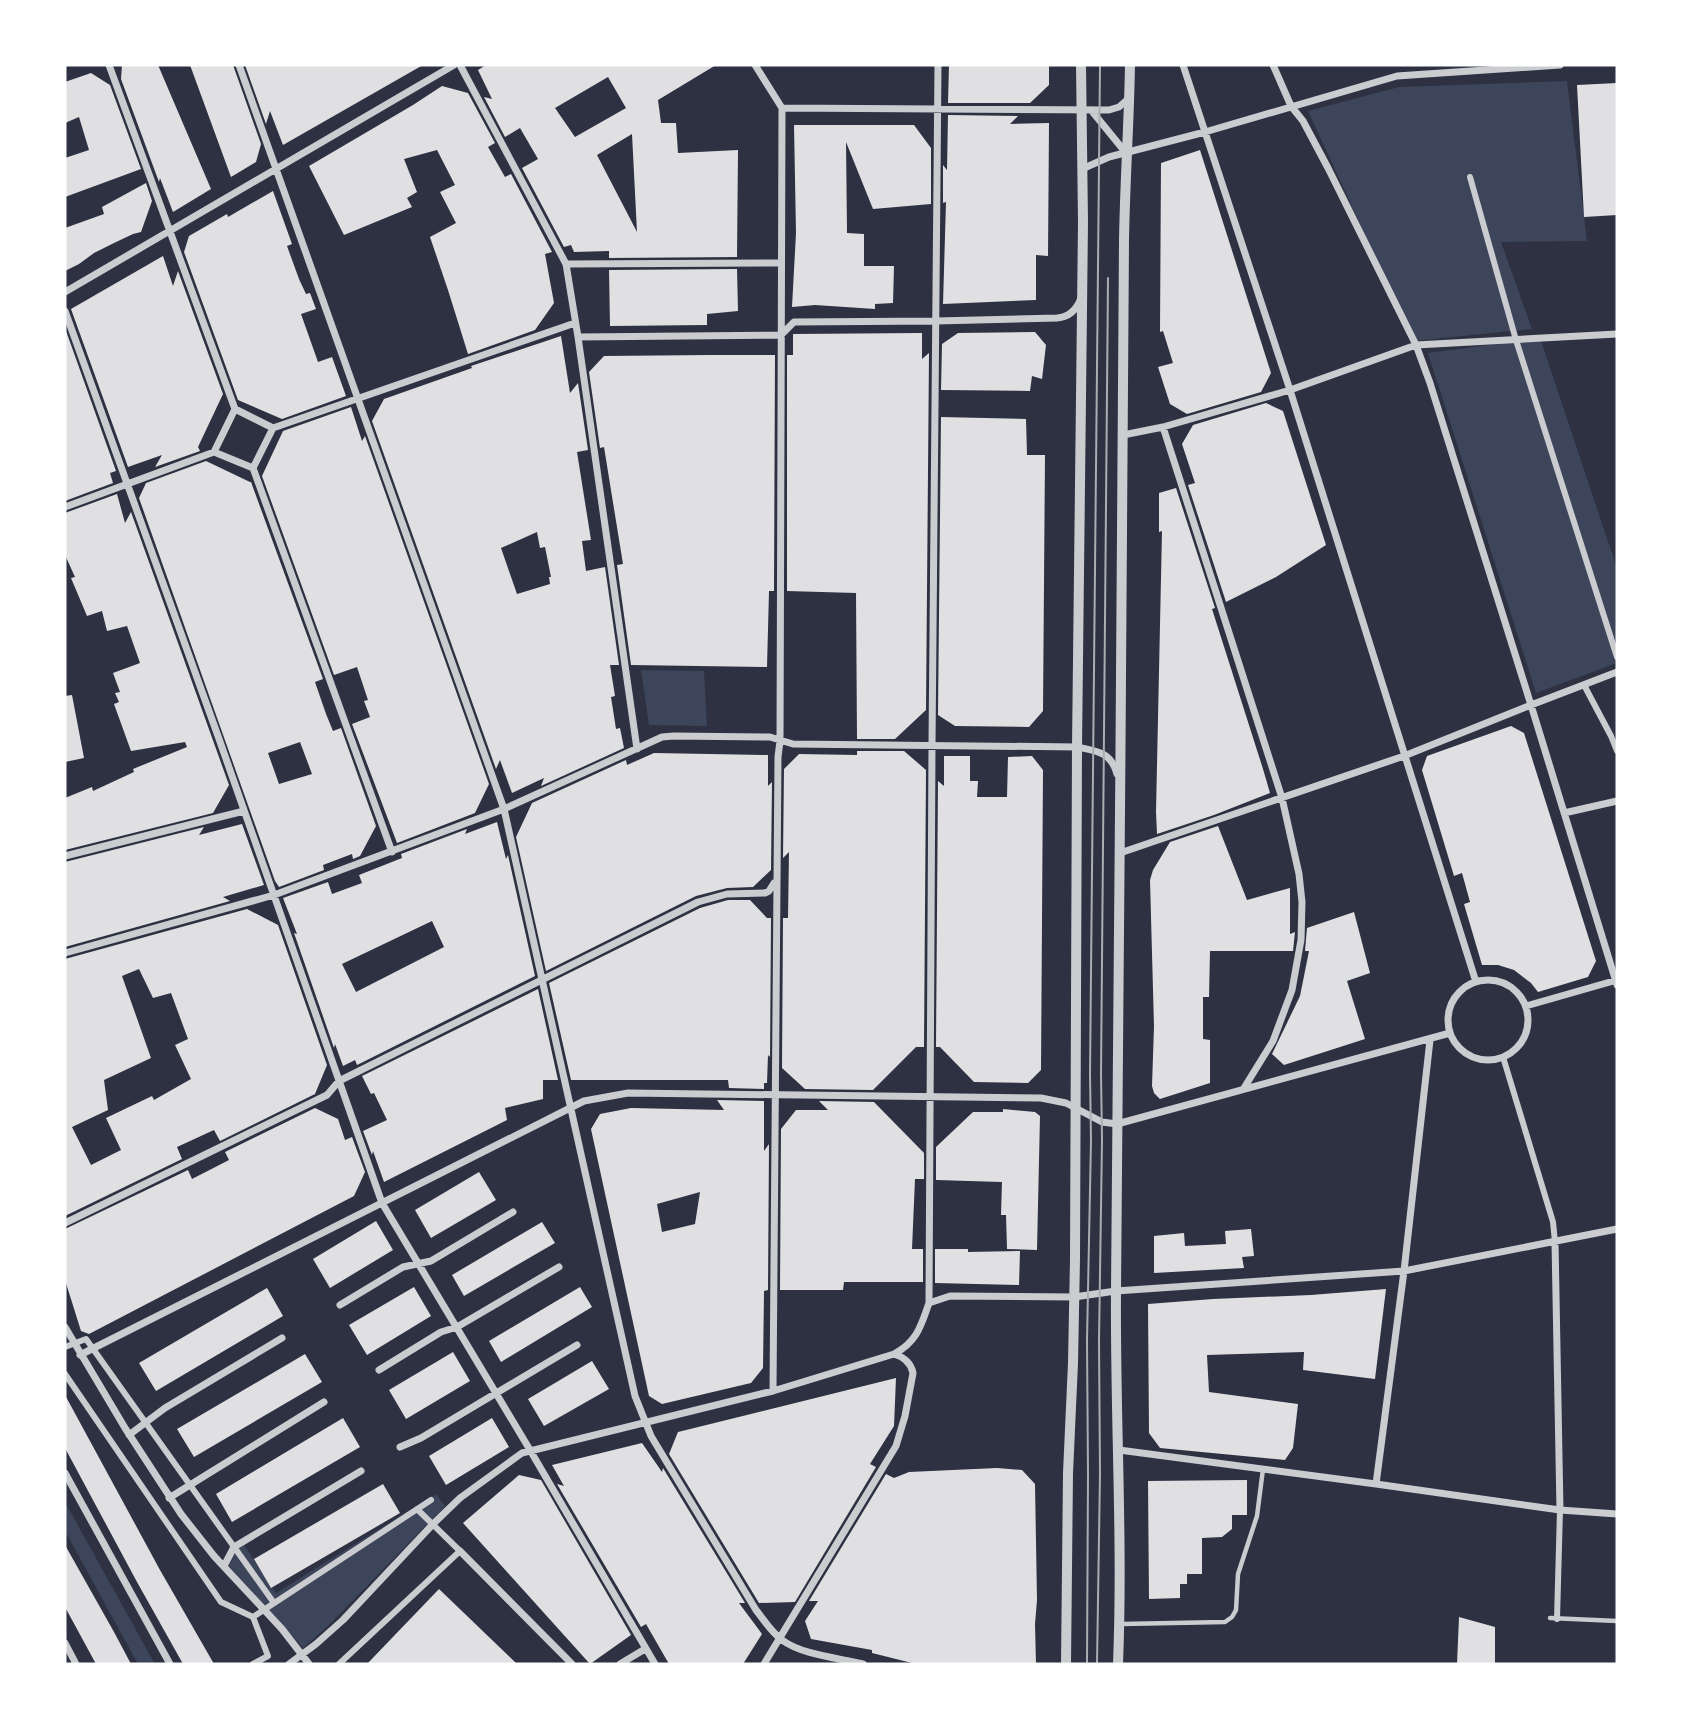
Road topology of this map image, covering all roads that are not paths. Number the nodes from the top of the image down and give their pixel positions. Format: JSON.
{"nodes":[{"id":1,"x":109,"y":65,"type":"edge"},
{"id":2,"x":239,"y":65,"type":"edge"},
{"id":3,"x":454,"y":65,"type":"edge"},
{"id":4,"x":460,"y":65,"type":"edge"},
{"id":5,"x":755,"y":65,"type":"edge"},
{"id":6,"x":938,"y":65,"type":"edge"},
{"id":7,"x":1081,"y":65,"type":"edge"},
{"id":8,"x":1130,"y":65,"type":"edge"},
{"id":9,"x":1183,"y":65,"type":"edge"},
{"id":10,"x":1273,"y":65,"type":"edge"},
{"id":11,"x":1560,"y":65,"type":"edge"},
{"id":12,"x":1130,"y":95,"type":"junction"},
{"id":13,"x":1291,"y":106,"type":"junction"},
{"id":14,"x":782,"y":108,"type":"junction"},
{"id":15,"x":937,"y":109,"type":"junction"},
{"id":16,"x":1086,"y":110,"type":"junction"},
{"id":17,"x":1205,"y":132,"type":"junction"},
{"id":18,"x":1127,"y":154,"type":"junction"},
{"id":19,"x":277,"y":168,"type":"junction"},
{"id":20,"x":1083,"y":169,"type":"junction"},
{"id":21,"x":1470,"y":177,"type":"dead end"},
{"id":22,"x":171,"y":230,"type":"junction"},
{"id":23,"x":781,"y":263,"type":"junction"},
{"id":24,"x":566,"y":264,"type":"junction"},
{"id":25,"x":65,"y":292,"type":"edge"},
{"id":26,"x":1082,"y":294,"type":"junction"},
{"id":27,"x":65,"y":311,"type":"edge"},
{"id":28,"x":936,"y":321,"type":"junction"},
{"id":29,"x":575,"y":323,"type":"junction"},
{"id":30,"x":1617,"y":334,"type":"edge"},
{"id":31,"x":781,"y":335,"type":"junction"},
{"id":32,"x":578,"y":337,"type":"junction"},
{"id":33,"x":1516,"y":340,"type":"junction"},
{"id":34,"x":1416,"y":345,"type":"junction"},
{"id":35,"x":1290,"y":390,"type":"junction"},
{"id":36,"x":358,"y":398,"type":"junction"},
{"id":37,"x":235,"y":409,"type":"junction"},
{"id":38,"x":1163,"y":427,"type":"junction"},
{"id":39,"x":273,"y":428,"type":"junction"},
{"id":40,"x":1123,"y":435,"type":"junction"},
{"id":41,"x":214,"y":452,"type":"junction"},
{"id":42,"x":253,"y":468,"type":"junction"},
{"id":43,"x":126,"y":484,"type":"junction"},
{"id":44,"x":65,"y":507,"type":"edge"},
{"id":45,"x":1617,"y":657,"type":"edge"},
{"id":46,"x":1617,"y":673,"type":"edge"},
{"id":47,"x":1584,"y":685,"type":"junction"},
{"id":48,"x":1531,"y":705,"type":"junction"},
{"id":49,"x":780,"y":741,"type":"junction"},
{"id":50,"x":932,"y":745,"type":"junction"},
{"id":51,"x":1077,"y":747,"type":"junction"},
{"id":52,"x":637,"y":749,"type":"junction"},
{"id":53,"x":1617,"y":751,"type":"edge"},
{"id":54,"x":1405,"y":757,"type":"junction"},
{"id":55,"x":1120,"y":783,"type":"junction"},
{"id":56,"x":1282,"y":798,"type":"junction"},
{"id":57,"x":1617,"y":801,"type":"edge"},
{"id":58,"x":504,"y":809,"type":"junction"},
{"id":59,"x":244,"y":811,"type":"junction"},
{"id":60,"x":1564,"y":813,"type":"junction"},
{"id":61,"x":392,"y":852,"type":"junction"},
{"id":62,"x":1120,"y":853,"type":"junction"},
{"id":63,"x":65,"y":856,"type":"edge"},
{"id":64,"x":776,"y":879,"type":"junction"},
{"id":65,"x":274,"y":895,"type":"junction"},
{"id":66,"x":65,"y":953,"type":"edge"},
{"id":67,"x":542,"y":979,"type":"junction"},
{"id":68,"x":1476,"y":982,"type":"junction"},
{"id":69,"x":1617,"y":982,"type":"edge"},
{"id":70,"x":1526,"y":1006,"type":"junction"},
{"id":71,"x":1450,"y":1033,"type":"junction"},
{"id":72,"x":1430,"y":1040,"type":"junction"},
{"id":73,"x":1503,"y":1057,"type":"junction"},
{"id":74,"x":339,"y":1081,"type":"junction"},
{"id":75,"x":1244,"y":1089,"type":"junction"},
{"id":76,"x":775,"y":1094,"type":"junction"},
{"id":77,"x":931,"y":1096,"type":"junction"},
{"id":78,"x":570,"y":1107,"type":"junction"},
{"id":79,"x":1076,"y":1107,"type":"junction"},
{"id":80,"x":1117,"y":1124,"type":"junction"},
{"id":81,"x":382,"y":1203,"type":"junction"},
{"id":82,"x":513,"y":1212,"type":"dead end"},
{"id":83,"x":65,"y":1223,"type":"edge"},
{"id":84,"x":1617,"y":1229,"type":"edge"},
{"id":85,"x":1555,"y":1242,"type":"junction"},
{"id":86,"x":418,"y":1263,"type":"junction"},
{"id":87,"x":559,"y":1266,"type":"dead end"},
{"id":88,"x":1404,"y":1270,"type":"junction"},
{"id":89,"x":1116,"y":1291,"type":"junction"},
{"id":90,"x":1074,"y":1297,"type":"junction"},
{"id":91,"x":929,"y":1303,"type":"junction"},
{"id":92,"x":340,"y":1305,"type":"dead end"},
{"id":93,"x":65,"y":1327,"type":"edge"},
{"id":94,"x":457,"y":1327,"type":"junction"},
{"id":95,"x":282,"y":1338,"type":"dead end"},
{"id":96,"x":74,"y":1344,"type":"junction"},
{"id":97,"x":577,"y":1345,"type":"dead end"},
{"id":98,"x":65,"y":1347,"type":"edge"},
{"id":99,"x":94,"y":1348,"type":"junction"},
{"id":100,"x":894,"y":1354,"type":"junction"},
{"id":101,"x":80,"y":1355,"type":"junction"},
{"id":102,"x":379,"y":1370,"type":"dead end"},
{"id":103,"x":65,"y":1374,"type":"edge"},
{"id":104,"x":773,"y":1391,"type":"junction"},
{"id":105,"x":496,"y":1393,"type":"junction"},
{"id":106,"x":324,"y":1402,"type":"dead end"},
{"id":107,"x":146,"y":1422,"type":"junction"},
{"id":108,"x":645,"y":1423,"type":"junction"},
{"id":109,"x":130,"y":1435,"type":"junction"},
{"id":110,"x":400,"y":1447,"type":"dead end"},
{"id":111,"x":530,"y":1450,"type":"junction"},
{"id":112,"x":1119,"y":1450,"type":"junction"},
{"id":113,"x":1263,"y":1469,"type":"junction"},
{"id":114,"x":361,"y":1471,"type":"dead end"},
{"id":115,"x":65,"y":1473,"type":"edge"},
{"id":116,"x":1376,"y":1484,"type":"junction"},
{"id":117,"x":190,"y":1485,"type":"junction"},
{"id":118,"x":169,"y":1498,"type":"junction"},
{"id":119,"x":431,"y":1500,"type":"dead end"},
{"id":120,"x":417,"y":1509,"type":"junction"},
{"id":121,"x":1560,"y":1510,"type":"junction"},
{"id":122,"x":1617,"y":1514,"type":"edge"},
{"id":123,"x":433,"y":1524,"type":"junction"},
{"id":124,"x":234,"y":1547,"type":"junction"},
{"id":125,"x":460,"y":1551,"type":"junction"},
{"id":126,"x":223,"y":1566,"type":"junction"},
{"id":127,"x":274,"y":1603,"type":"junction"},
{"id":128,"x":264,"y":1610,"type":"junction"},
{"id":129,"x":253,"y":1617,"type":"junction"},
{"id":130,"x":1554,"y":1619,"type":"joint"},
{"id":131,"x":1617,"y":1621,"type":"edge"},
{"id":132,"x":1119,"y":1625,"type":"junction"},
{"id":133,"x":780,"y":1638,"type":"junction"},
{"id":134,"x":65,"y":1643,"type":"edge"},
{"id":135,"x":645,"y":1649,"type":"junction"},
{"id":136,"x":302,"y":1655,"type":"junction"},
{"id":137,"x":76,"y":1664,"type":"edge"},
{"id":138,"x":170,"y":1664,"type":"edge"},
{"id":139,"x":253,"y":1664,"type":"edge"},
{"id":140,"x":289,"y":1664,"type":"edge"},
{"id":141,"x":309,"y":1664,"type":"edge"},
{"id":142,"x":339,"y":1664,"type":"edge"},
{"id":143,"x":572,"y":1664,"type":"edge"},
{"id":144,"x":620,"y":1664,"type":"edge"},
{"id":145,"x":655,"y":1664,"type":"edge"},
{"id":146,"x":764,"y":1664,"type":"edge"},
{"id":147,"x":860,"y":1664,"type":"edge"},
{"id":148,"x":1066,"y":1664,"type":"edge"},
{"id":149,"x":1118,"y":1664,"type":"edge"}],
"edges":[{"from":1,"to":22,"type":"street"},
{"from":2,"to":19,"type":"street"},
{"from":3,"to":19,"type":"street"},
{"from":4,"to":24,"type":"street"},
{"from":5,"to":14,"type":"street"},
{"from":6,"to":15,"type":"street"},
{"from":7,"to":16,"type":"street"},
{"from":8,"to":12,"type":"street"},
{"from":9,"to":17,"type":"street"},
{"from":10,"to":13,"type":"street"},
{"from":11,"to":13,"type":"street"},
{"from":12,"to":16,"type":"street"},
{"from":12,"to":18,"type":"street"},
{"from":13,"to":17,"type":"street"},
{"from":13,"to":34,"type":"street"},
{"from":14,"to":15,"type":"street"},
{"from":14,"to":23,"type":"street"},
{"from":15,"to":16,"type":"street"},
{"from":15,"to":28,"type":"street"},
{"from":16,"to":18,"type":"street"},
{"from":16,"to":20,"type":"street"},
{"from":17,"to":18,"type":"street"},
{"from":17,"to":35,"type":"street"},
{"from":18,"to":20,"type":"street"},
{"from":18,"to":40,"type":"street"},
{"from":19,"to":22,"type":"street"},
{"from":19,"to":36,"type":"street"},
{"from":20,"to":26,"type":"street"},
{"from":21,"to":33,"type":"street"},
{"from":22,"to":25,"type":"street"},
{"from":22,"to":37,"type":"street"},
{"from":23,"to":24,"type":"street"},
{"from":23,"to":31,"type":"street"},
{"from":24,"to":29,"type":"street"},
{"from":26,"to":28,"type":"street"},
{"from":26,"to":51,"type":"street"},
{"from":27,"to":43,"type":"street"},
{"from":28,"to":31,"type":"street"},
{"from":28,"to":50,"type":"street"},
{"from":29,"to":32,"type":"street"},
{"from":29,"to":36,"type":"street"},
{"from":30,"to":33,"type":"street"},
{"from":31,"to":32,"type":"street"},
{"from":31,"to":49,"type":"street"},
{"from":32,"to":52,"type":"street"},
{"from":33,"to":34,"type":"street"},
{"from":33,"to":45,"type":"street"},
{"from":34,"to":35,"type":"street"},
{"from":34,"to":48,"type":"street"},
{"from":35,"to":38,"type":"street"},
{"from":35,"to":54,"type":"street"},
{"from":36,"to":39,"type":"street"},
{"from":36,"to":58,"type":"street"},
{"from":37,"to":39,"type":"street"},
{"from":37,"to":41,"type":"street"},
{"from":38,"to":40,"type":"street"},
{"from":38,"to":56,"type":"street"},
{"from":39,"to":42,"type":"street"},
{"from":40,"to":55,"type":"street"},
{"from":41,"to":42,"type":"street"},
{"from":41,"to":43,"type":"street"},
{"from":42,"to":61,"type":"street"},
{"from":43,"to":44,"type":"street"},
{"from":43,"to":59,"type":"street"},
{"from":46,"to":47,"type":"street"},
{"from":47,"to":48,"type":"street"},
{"from":47,"to":53,"type":"street"},
{"from":48,"to":54,"type":"street"},
{"from":48,"to":60,"type":"street"},
{"from":49,"to":50,"type":"street"},
{"from":49,"to":52,"type":"street"},
{"from":49,"to":64,"type":"street"},
{"from":50,"to":51,"type":"street"},
{"from":50,"to":77,"type":"street"},
{"from":51,"to":55,"type":"street"},
{"from":51,"to":79,"type":"street"},
{"from":52,"to":58,"type":"street"},
{"from":54,"to":56,"type":"street"},
{"from":54,"to":68,"type":"street"},
{"from":55,"to":62,"type":"street"},
{"from":56,"to":62,"type":"street"},
{"from":56,"to":75,"type":"street"},
{"from":57,"to":60,"type":"street"},
{"from":58,"to":61,"type":"street"},
{"from":58,"to":67,"type":"street"},
{"from":59,"to":63,"type":"street"},
{"from":59,"to":65,"type":"street"},
{"from":60,"to":69,"type":"street"},
{"from":61,"to":65,"type":"street"},
{"from":62,"to":80,"type":"street"},
{"from":64,"to":67,"type":"street"},
{"from":64,"to":76,"type":"street"},
{"from":65,"to":66,"type":"street"},
{"from":65,"to":74,"type":"street"},
{"from":67,"to":74,"type":"street"},
{"from":67,"to":78,"type":"street"},
{"from":68,"to":70,"type":"street"},
{"from":68,"to":71,"type":"street"},
{"from":69,"to":70,"type":"street"},
{"from":70,"to":73,"type":"street"},
{"from":71,"to":72,"type":"street"},
{"from":71,"to":73,"type":"street"},
{"from":72,"to":75,"type":"street"},
{"from":72,"to":88,"type":"street"},
{"from":73,"to":85,"type":"street"},
{"from":74,"to":81,"type":"street"},
{"from":74,"to":83,"type":"street"},
{"from":75,"to":80,"type":"street"},
{"from":76,"to":77,"type":"street"},
{"from":76,"to":78,"type":"street"},
{"from":76,"to":104,"type":"street"},
{"from":77,"to":79,"type":"street"},
{"from":77,"to":91,"type":"street"},
{"from":78,"to":81,"type":"street"},
{"from":78,"to":108,"type":"street"},
{"from":79,"to":80,"type":"street"},
{"from":79,"to":90,"type":"street"},
{"from":80,"to":89,"type":"street"},
{"from":81,"to":86,"type":"street"},
{"from":81,"to":99,"type":"street"},
{"from":82,"to":86,"type":"street"},
{"from":84,"to":85,"type":"street"},
{"from":85,"to":88,"type":"street"},
{"from":85,"to":121,"type":"street"},
{"from":86,"to":92,"type":"street"},
{"from":86,"to":94,"type":"street"},
{"from":87,"to":94,"type":"street"},
{"from":88,"to":89,"type":"street"},
{"from":88,"to":116,"type":"street"},
{"from":89,"to":90,"type":"street"},
{"from":89,"to":112,"type":"street"},
{"from":90,"to":91,"type":"street"},
{"from":90,"to":148,"type":"street"},
{"from":91,"to":100,"type":"street"},
{"from":93,"to":96,"type":"street"},
{"from":94,"to":102,"type":"street"},
{"from":94,"to":105,"type":"street"},
{"from":95,"to":107,"type":"street"},
{"from":96,"to":98,"type":"street"},
{"from":96,"to":99,"type":"street"},
{"from":96,"to":101,"type":"street"},
{"from":97,"to":105,"type":"street"},
{"from":99,"to":101,"type":"street"},
{"from":99,"to":107,"type":"street"},
{"from":100,"to":104,"type":"street"},
{"from":100,"to":133,"type":"street"},
{"from":101,"to":109,"type":"street"},
{"from":103,"to":129,"type":"street"},
{"from":104,"to":108,"type":"street"},
{"from":105,"to":110,"type":"street"},
{"from":105,"to":111,"type":"street"},
{"from":106,"to":117,"type":"street"},
{"from":107,"to":109,"type":"street"},
{"from":107,"to":117,"type":"street"},
{"from":108,"to":111,"type":"street"},
{"from":108,"to":133,"type":"street"},
{"from":109,"to":118,"type":"street"},
{"from":111,"to":123,"type":"street"},
{"from":111,"to":135,"type":"street"},
{"from":112,"to":113,"type":"street"},
{"from":112,"to":132,"type":"street"},
{"from":113,"to":116,"type":"street"},
{"from":113,"to":132,"type":"lane"},
{"from":114,"to":124,"type":"street"},
{"from":115,"to":138,"type":"street"},
{"from":116,"to":121,"type":"street"},
{"from":117,"to":118,"type":"street"},
{"from":117,"to":124,"type":"street"},
{"from":118,"to":126,"type":"street"},
{"from":119,"to":120,"type":"street"},
{"from":120,"to":123,"type":"street"},
{"from":120,"to":127,"type":"street"},
{"from":121,"to":122,"type":"street"},
{"from":121,"to":130,"type":"street"},
{"from":123,"to":125,"type":"street"},
{"from":123,"to":136,"type":"street"},
{"from":124,"to":126,"type":"street"},
{"from":124,"to":127,"type":"street"},
{"from":125,"to":142,"type":"street"},
{"from":125,"to":143,"type":"street"},
{"from":126,"to":128,"type":"street"},
{"from":127,"to":128,"type":"street"},
{"from":128,"to":129,"type":"street"},
{"from":128,"to":136,"type":"street"},
{"from":129,"to":139,"type":"street"},
{"from":130,"to":131,"type":"lane"},
{"from":132,"to":149,"type":"street"},
{"from":133,"to":146,"type":"street"},
{"from":133,"to":147,"type":"street"},
{"from":134,"to":137,"type":"street"},
{"from":135,"to":144,"type":"street"},
{"from":135,"to":145,"type":"street"},
{"from":136,"to":140,"type":"street"},
{"from":136,"to":141,"type":"street"}]}
